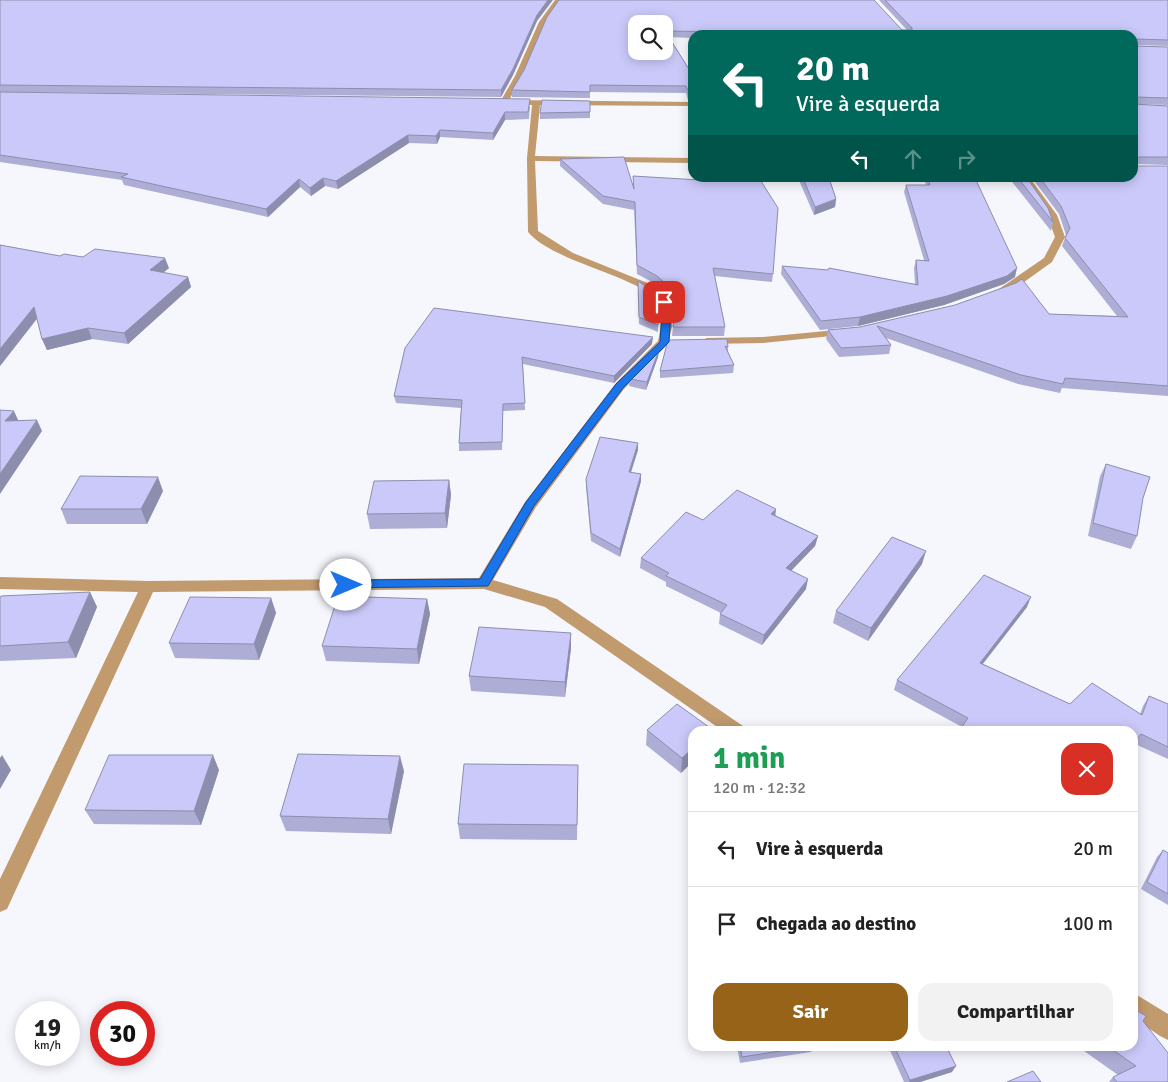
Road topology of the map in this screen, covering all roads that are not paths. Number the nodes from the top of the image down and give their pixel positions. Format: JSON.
{"nodes":[{"id":1,"x":558,"y":0,"type":"edge"},
{"id":2,"x":494,"y":102,"type":"edge"},
{"id":3,"x":504,"y":102,"type":"junction"},
{"id":4,"x":536,"y":102,"type":"junction"},
{"id":5,"x":688,"y":104,"type":"edge"},
{"id":6,"x":531,"y":158,"type":"junction"},
{"id":7,"x":688,"y":161,"type":"edge"},
{"id":8,"x":1029,"y":182,"type":"edge"},
{"id":9,"x":992,"y":294,"type":"edge"},
{"id":10,"x":858,"y":331,"type":"edge"},
{"id":11,"x":694,"y":342,"type":"edge"},
{"id":12,"x":0,"y":583,"type":"edge"},
{"id":13,"x":484,"y":583,"type":"junction"},
{"id":14,"x":148,"y":586,"type":"junction"},
{"id":15,"x":730,"y":726,"type":"edge"},
{"id":16,"x":0,"y":902,"type":"edge"},
{"id":17,"x":1138,"y":1007,"type":"edge"},
{"id":18,"x":1168,"y":1028,"type":"edge"}],
"edges":[{"from":1,"to":3,"type":"street"},
{"from":2,"to":3,"type":"street"},
{"from":3,"to":4,"type":"street"},
{"from":4,"to":5,"type":"street"},
{"from":4,"to":6,"type":"street"},
{"from":6,"to":7,"type":"street"},
{"from":6,"to":13,"type":"street"},
{"from":8,"to":9,"type":"street"},
{"from":10,"to":11,"type":"street"},
{"from":12,"to":14,"type":"street"},
{"from":13,"to":14,"type":"street"},
{"from":13,"to":15,"type":"street"},
{"from":14,"to":16,"type":"street"},
{"from":17,"to":18,"type":"street"}]}
